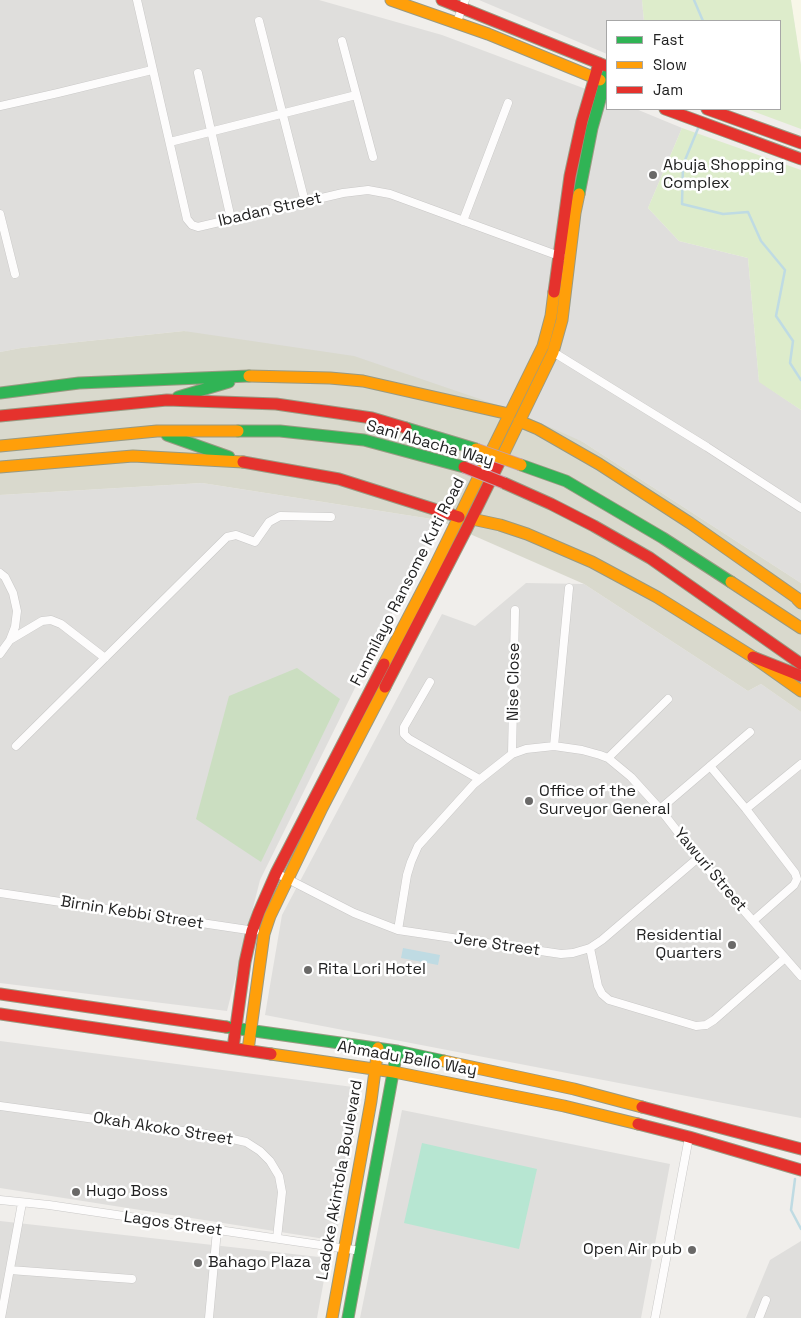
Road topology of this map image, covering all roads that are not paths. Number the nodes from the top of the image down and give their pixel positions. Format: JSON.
{"nodes":[{"id":1,"x":137,"y":0,"type":"edge"},
{"id":2,"x":392,"y":0,"type":"edge"},
{"id":3,"x":442,"y":0,"type":"edge"},
{"id":4,"x":464,"y":4,"type":"edge"},
{"id":5,"x":259,"y":21,"type":"dead end"},
{"id":6,"x":457,"y":22,"type":"junction"},
{"id":7,"x":342,"y":41,"type":"dead end"},
{"id":8,"x":603,"y":65,"type":"edge"},
{"id":9,"x":152,"y":70,"type":"junction"},
{"id":10,"x":198,"y":73,"type":"dead end"},
{"id":11,"x":603,"y":80,"type":"edge"},
{"id":12,"x":356,"y":95,"type":"junction"},
{"id":13,"x":508,"y":103,"type":"dead end"},
{"id":14,"x":0,"y":106,"type":"edge"},
{"id":15,"x":710,"y":110,"type":"edge"},
{"id":16,"x":670,"y":111,"type":"edge"},
{"id":17,"x":283,"y":114,"type":"junction"},
{"id":18,"x":212,"y":132,"type":"junction"},
{"id":19,"x":170,"y":142,"type":"junction"},
{"id":20,"x":801,"y":143,"type":"edge"},
{"id":21,"x":373,"y":157,"type":"dead end"},
{"id":22,"x":801,"y":159,"type":"edge"},
{"id":23,"x":304,"y":202,"type":"junction"},
{"id":24,"x":0,"y":214,"type":"edge"},
{"id":25,"x":231,"y":219,"type":"junction"},
{"id":26,"x":463,"y":221,"type":"junction"},
{"id":27,"x":564,"y":258,"type":"junction"},
{"id":28,"x":15,"y":274,"type":"dead end"},
{"id":29,"x":553,"y":352,"type":"junction"},
{"id":30,"x":249,"y":376,"type":"junction"},
{"id":31,"x":0,"y":393,"type":"edge"},
{"id":32,"x":167,"y":400,"type":"junction"},
{"id":33,"x":508,"y":414,"type":"junction"},
{"id":34,"x":0,"y":416,"type":"edge"},
{"id":35,"x":518,"y":421,"type":"junction"},
{"id":36,"x":157,"y":431,"type":"junction"},
{"id":37,"x":0,"y":446,"type":"edge"},
{"id":38,"x":243,"y":462,"type":"junction"},
{"id":39,"x":0,"y":467,"type":"edge"},
{"id":40,"x":801,"y":508,"type":"edge"},
{"id":41,"x":331,"y":517,"type":"dead end"},
{"id":42,"x":459,"y":517,"type":"junction"},
{"id":43,"x":472,"y":518,"type":"junction"},
{"id":44,"x":0,"y":573,"type":"edge"},
{"id":45,"x":569,"y":588,"type":"dead end"},
{"id":46,"x":800,"y":601,"type":"edge"},
{"id":47,"x":515,"y":610,"type":"dead end"},
{"id":48,"x":801,"y":628,"type":"edge"},
{"id":49,"x":10,"y":640,"type":"junction"},
{"id":50,"x":0,"y":654,"type":"edge"},
{"id":51,"x":753,"y":657,"type":"junction"},
{"id":52,"x":105,"y":658,"type":"junction"},
{"id":53,"x":801,"y":664,"type":"edge"},
{"id":54,"x":801,"y":676,"type":"edge"},
{"id":55,"x":430,"y":682,"type":"dead end"},
{"id":56,"x":801,"y":691,"type":"edge"},
{"id":57,"x":668,"y":699,"type":"dead end"},
{"id":58,"x":750,"y":732,"type":"dead end"},
{"id":59,"x":16,"y":746,"type":"dead end"},
{"id":60,"x":554,"y":746,"type":"junction"},
{"id":61,"x":512,"y":754,"type":"junction"},
{"id":62,"x":608,"y":758,"type":"junction"},
{"id":63,"x":801,"y":764,"type":"edge"},
{"id":64,"x":710,"y":766,"type":"junction"},
{"id":65,"x":479,"y":779,"type":"junction"},
{"id":66,"x":660,"y":809,"type":"junction"},
{"id":67,"x":746,"y":809,"type":"junction"},
{"id":68,"x":698,"y":858,"type":"junction"},
{"id":69,"x":276,"y":873,"type":"junction"},
{"id":70,"x":287,"y":878,"type":"junction"},
{"id":71,"x":0,"y":893,"type":"edge"},
{"id":72,"x":753,"y":921,"type":"junction"},
{"id":73,"x":398,"y":930,"type":"junction"},
{"id":74,"x":252,"y":931,"type":"junction"},
{"id":75,"x":264,"y":934,"type":"junction"},
{"id":76,"x":590,"y":948,"type":"junction"},
{"id":77,"x":785,"y":958,"type":"junction"},
{"id":78,"x":801,"y":976,"type":"edge"},
{"id":79,"x":0,"y":994,"type":"edge"},
{"id":80,"x":0,"y":1014,"type":"edge"},
{"id":81,"x":236,"y":1027,"type":"junction"},
{"id":82,"x":251,"y":1030,"type":"junction"},
{"id":83,"x":232,"y":1048,"type":"junction"},
{"id":84,"x":378,"y":1048,"type":"junction"},
{"id":85,"x":248,"y":1050,"type":"junction"},
{"id":86,"x":397,"y":1051,"type":"junction"},
{"id":87,"x":376,"y":1068,"type":"junction"},
{"id":88,"x":394,"y":1072,"type":"junction"},
{"id":89,"x":0,"y":1106,"type":"edge"},
{"id":90,"x":689,"y":1138,"type":"junction"},
{"id":91,"x":801,"y":1150,"type":"edge"},
{"id":92,"x":801,"y":1170,"type":"edge"},
{"id":93,"x":0,"y":1200,"type":"edge"},
{"id":94,"x":22,"y":1203,"type":"junction"},
{"id":95,"x":217,"y":1230,"type":"junction"},
{"id":96,"x":277,"y":1238,"type":"junction"},
{"id":97,"x":346,"y":1250,"type":"junction"},
{"id":98,"x":361,"y":1251,"type":"junction"},
{"id":99,"x":10,"y":1270,"type":"junction"},
{"id":100,"x":132,"y":1278,"type":"dead end"},
{"id":101,"x":766,"y":1300,"type":"dead end"},
{"id":102,"x":1,"y":1318,"type":"edge"},
{"id":103,"x":209,"y":1318,"type":"edge"},
{"id":104,"x":332,"y":1318,"type":"edge"},
{"id":105,"x":348,"y":1318,"type":"edge"},
{"id":106,"x":654,"y":1318,"type":"edge"},
{"id":107,"x":759,"y":1318,"type":"edge"}],
"edges":[{"from":1,"to":9,"type":"street","name":"Ibadan Street"},
{"from":2,"to":6,"type":"main road"},
{"from":3,"to":4,"type":"main road"},
{"from":4,"to":6,"type":"street"},
{"from":4,"to":8,"type":"main road"},
{"from":5,"to":17,"type":"street"},
{"from":6,"to":11,"type":"main road"},
{"from":7,"to":12,"type":"street"},
{"from":8,"to":11,"type":"main road","name":"Funmilayo Ransome Kuti Road"},
{"from":9,"to":14,"type":"street"},
{"from":9,"to":19,"type":"street","name":"Ibadan Street"},
{"from":10,"to":18,"type":"street"},
{"from":11,"to":27,"type":"main road","name":"Funmilayo Ransome Kuti Road"},
{"from":12,"to":17,"type":"street"},
{"from":12,"to":21,"type":"street"},
{"from":13,"to":26,"type":"street"},
{"from":15,"to":20,"type":"main road"},
{"from":16,"to":22,"type":"main road"},
{"from":17,"to":18,"type":"street"},
{"from":17,"to":23,"type":"street"},
{"from":18,"to":19,"type":"street"},
{"from":18,"to":25,"type":"street"},
{"from":19,"to":25,"type":"street","name":"Ibadan Street"},
{"from":23,"to":25,"type":"street","name":"Ibadan Street"},
{"from":23,"to":26,"type":"street","name":"Ibadan Street"},
{"from":24,"to":28,"type":"street"},
{"from":26,"to":27,"type":"street","name":"Ibadan Street"},
{"from":27,"to":29,"type":"main road","name":"Funmilayo Ransome Kuti Road"},
{"from":27,"to":33,"type":"main road","name":"Funmilayo Ransome Kuti Road"},
{"from":29,"to":35,"type":"main road","name":"Funmilayo Ransome Kuti Road"},
{"from":29,"to":40,"type":"street"},
{"from":30,"to":31,"type":"main road"},
{"from":30,"to":32,"type":"main road"},
{"from":30,"to":33,"type":"main road"},
{"from":32,"to":34,"type":"main road","name":"Sani Abacha Way"},
{"from":32,"to":48,"type":"main road","name":"Sani Abacha Way","bridge":true},
{"from":33,"to":42,"type":"main road","name":"Funmilayo Ransome Kuti Road"},
{"from":35,"to":43,"type":"main road","name":"Funmilayo Ransome Kuti Road"},
{"from":35,"to":46,"type":"main road"},
{"from":36,"to":37,"type":"main road","name":"Sani Abacha Way"},
{"from":36,"to":38,"type":"main road"},
{"from":36,"to":53,"type":"main road","name":"Sani Abacha Way","bridge":true},
{"from":38,"to":39,"type":"main road"},
{"from":38,"to":42,"type":"main road"},
{"from":41,"to":52,"type":"street"},
{"from":42,"to":69,"type":"main road","name":"Funmilayo Ransome Kuti Road"},
{"from":43,"to":51,"type":"main road"},
{"from":43,"to":70,"type":"main road","name":"Funmilayo Ransome Kuti Road"},
{"from":44,"to":49,"type":"street"},
{"from":45,"to":60,"type":"street"},
{"from":47,"to":61,"type":"street","name":"Nise Close"},
{"from":49,"to":50,"type":"street"},
{"from":49,"to":52,"type":"street"},
{"from":51,"to":54,"type":"main road"},
{"from":51,"to":56,"type":"main road"},
{"from":52,"to":59,"type":"street"},
{"from":55,"to":65,"type":"street"},
{"from":57,"to":62,"type":"street"},
{"from":58,"to":64,"type":"street"},
{"from":60,"to":61,"type":"street","name":"Yawuri Street"},
{"from":60,"to":62,"type":"street","name":"Yawuri Street"},
{"from":61,"to":65,"type":"street","name":"Yawuri Street"},
{"from":62,"to":66,"type":"street","name":"Yawuri Street"},
{"from":63,"to":67,"type":"street"},
{"from":64,"to":66,"type":"street"},
{"from":64,"to":67,"type":"street"},
{"from":65,"to":73,"type":"street","name":"Yawuri Street"},
{"from":66,"to":68,"type":"street","name":"Yawuri Street"},
{"from":67,"to":72,"type":"street"},
{"from":68,"to":72,"type":"street","name":"Yawuri Street"},
{"from":68,"to":76,"type":"street","name":"Jere Street"},
{"from":69,"to":70,"type":"street","name":"Jere Street"},
{"from":69,"to":74,"type":"main road","name":"Funmilayo Ransome Kuti Road"},
{"from":70,"to":73,"type":"street","name":"Jere Street"},
{"from":70,"to":75,"type":"main road","name":"Funmilayo Ransome Kuti Road"},
{"from":71,"to":74,"type":"street","name":"Birnin Kebbi Street"},
{"from":72,"to":77,"type":"street","name":"Yawuri Street"},
{"from":73,"to":76,"type":"street","name":"Jere Street"},
{"from":74,"to":75,"type":"street","name":"Birnin Kebbi Street"},
{"from":74,"to":81,"type":"main road","name":"Funmilayo Ransome Kuti Road"},
{"from":75,"to":82,"type":"main road","name":"Funmilayo Ransome Kuti Road"},
{"from":76,"to":77,"type":"street"},
{"from":77,"to":78,"type":"street","name":"Yawuri Street"},
{"from":79,"to":81,"type":"main road","name":"Ahmadu Bello Way"},
{"from":80,"to":83,"type":"main road","name":"Ahmadu Bello Way"},
{"from":81,"to":82,"type":"main road","name":"Ahmadu Bello Way"},
{"from":81,"to":83,"type":"main road","name":"Funmilayo Ransome Kuti Road"},
{"from":82,"to":84,"type":"main road","name":"Ahmadu Bello Way"},
{"from":82,"to":85,"type":"main road","name":"Funmilayo Ransome Kuti Road"},
{"from":83,"to":85,"type":"main road","name":"Ahmadu Bello Way"},
{"from":84,"to":86,"type":"main road","name":"Ahmadu Bello Way"},
{"from":84,"to":87,"type":"main road","name":"Ladoke Akintola Boulevard"},
{"from":85,"to":87,"type":"main road","name":"Ahmadu Bello Way"},
{"from":86,"to":88,"type":"main road","name":"Ladoke Akintola Boulevard"},
{"from":86,"to":91,"type":"main road","name":"Ahmadu Bello Way"},
{"from":87,"to":88,"type":"main road","name":"Ahmadu Bello Way"},
{"from":87,"to":97,"type":"main road","name":"Ladoke Akintola Boulevard"},
{"from":88,"to":90,"type":"main road","name":"Ahmadu Bello Way"},
{"from":88,"to":98,"type":"main road","name":"Ladoke Akintola Boulevard"},
{"from":89,"to":96,"type":"street","name":"Okah Akoko Street"},
{"from":90,"to":92,"type":"main road","name":"Ahmadu Bello Way"},
{"from":90,"to":106,"type":"street"},
{"from":93,"to":94,"type":"street","name":"Lagos Street"},
{"from":94,"to":95,"type":"street","name":"Lagos Street"},
{"from":94,"to":99,"type":"street"},
{"from":95,"to":96,"type":"street","name":"Lagos Street"},
{"from":95,"to":103,"type":"street"},
{"from":96,"to":97,"type":"street","name":"Lagos Street"},
{"from":97,"to":98,"type":"street","name":"Lagos Street"},
{"from":97,"to":104,"type":"main road","name":"Ladoke Akintola Boulevard"},
{"from":98,"to":105,"type":"main road","name":"Ladoke Akintola Boulevard"},
{"from":99,"to":100,"type":"street"},
{"from":99,"to":102,"type":"street"},
{"from":101,"to":107,"type":"street"}]}
